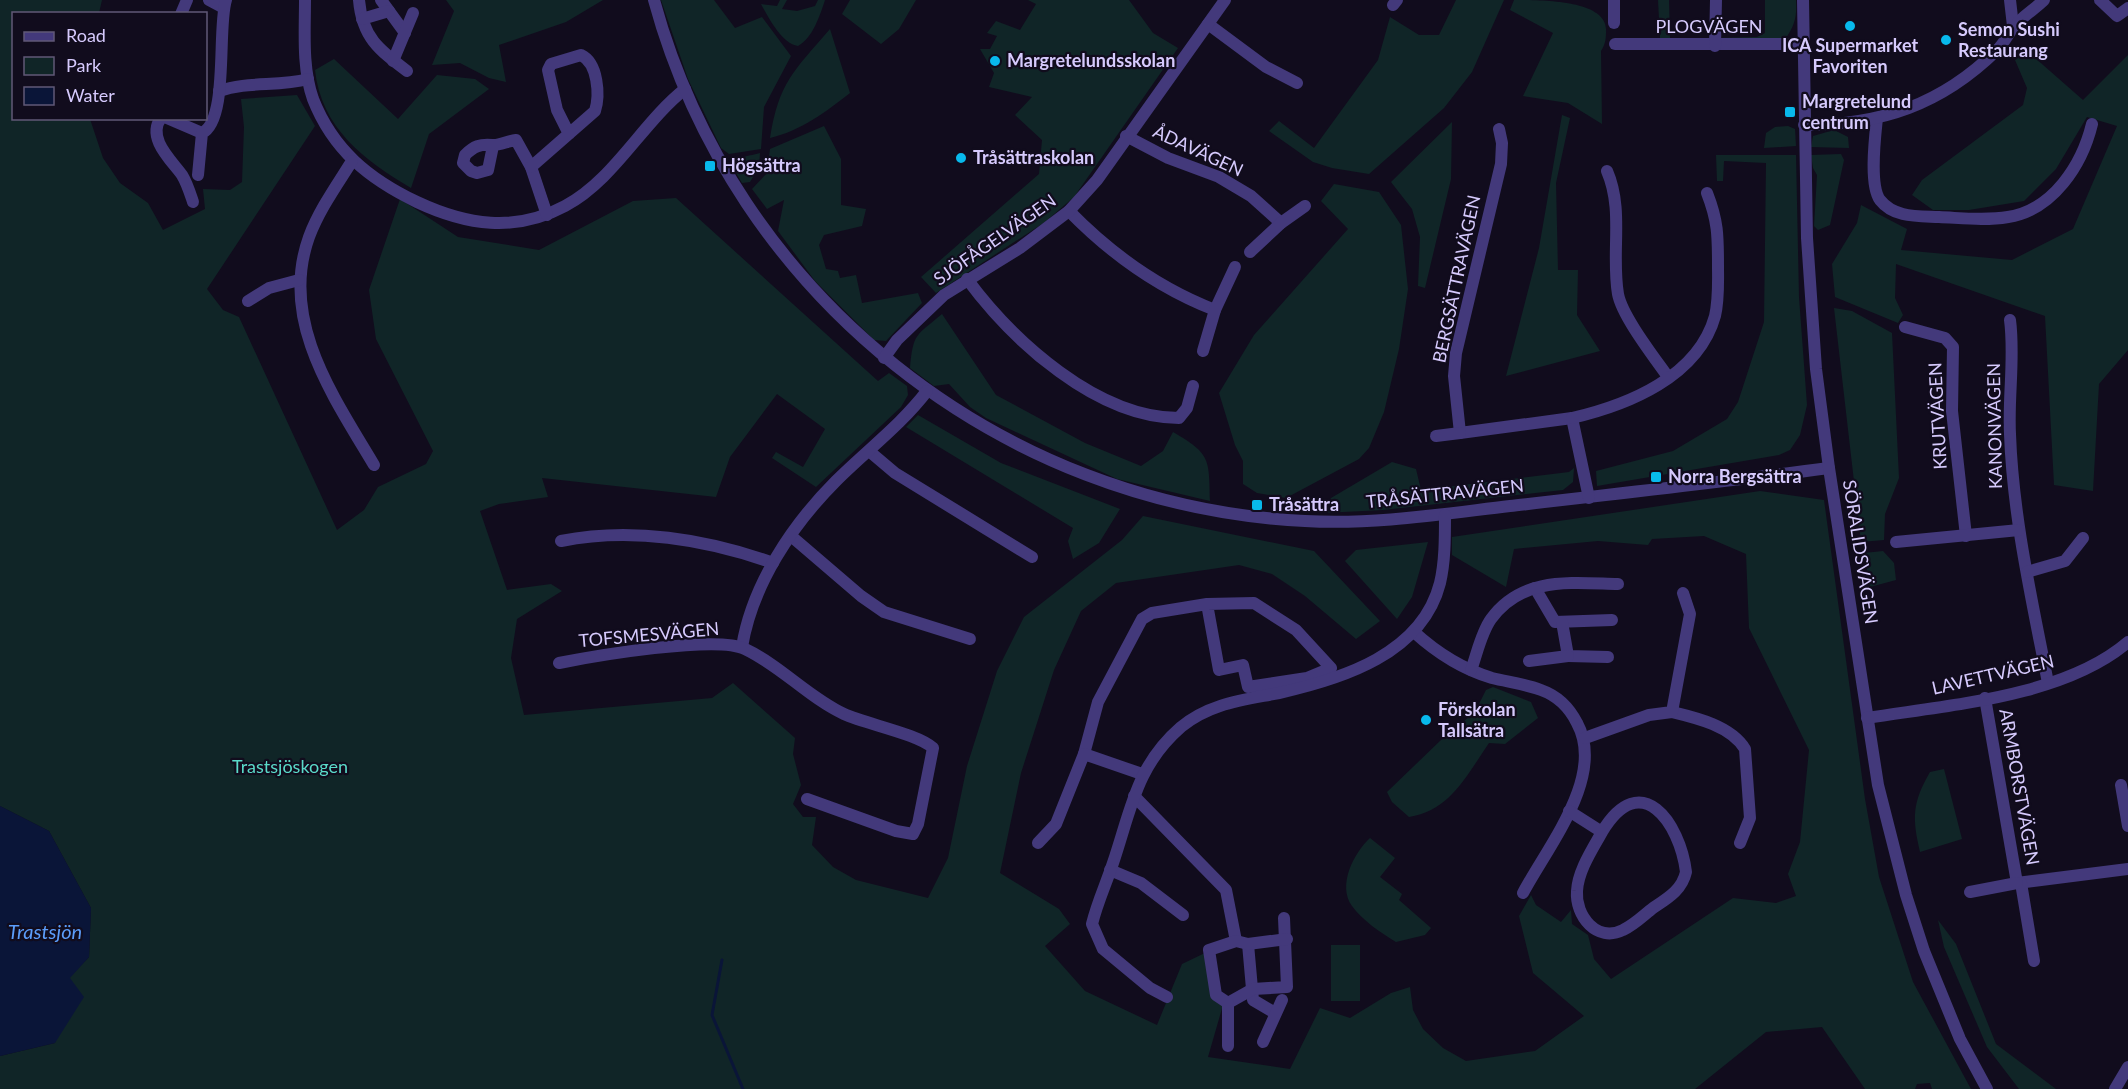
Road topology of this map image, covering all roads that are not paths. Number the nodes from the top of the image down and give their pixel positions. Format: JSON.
{"nodes":[{"id":1,"x":208,"y":0,"type":"edge"},
{"id":2,"x":305,"y":0,"type":"edge"},
{"id":3,"x":359,"y":0,"type":"edge"},
{"id":4,"x":381,"y":0,"type":"edge"},
{"id":5,"x":654,"y":0,"type":"edge"},
{"id":6,"x":1225,"y":0,"type":"edge"},
{"id":7,"x":1614,"y":0,"type":"edge"},
{"id":8,"x":1716,"y":0,"type":"edge"},
{"id":9,"x":1803,"y":0,"type":"edge"},
{"id":10,"x":2010,"y":0,"type":"edge"},
{"id":11,"x":2044,"y":0,"type":"edge"},
{"id":12,"x":2100,"y":0,"type":"edge"},
{"id":13,"x":225,"y":4,"type":"edge"},
{"id":14,"x":2128,"y":8,"type":"edge"},
{"id":15,"x":389,"y":11,"type":"junction"},
{"id":16,"x":413,"y":14,"type":"dead end"},
{"id":17,"x":362,"y":19,"type":"junction"},
{"id":18,"x":1614,"y":22,"type":"dead end"},
{"id":19,"x":1208,"y":24,"type":"junction"},
{"id":20,"x":2013,"y":26,"type":"junction"},
{"id":21,"x":405,"y":33,"type":"junction"},
{"id":22,"x":1615,"y":44,"type":"dead end"},
{"id":23,"x":1803,"y":44,"type":"junction"},
{"id":24,"x":1715,"y":46,"type":"junction"},
{"id":25,"x":393,"y":61,"type":"junction"},
{"id":26,"x":407,"y":71,"type":"dead end"},
{"id":27,"x":308,"y":79,"type":"junction"},
{"id":28,"x":1297,"y":83,"type":"dead end"},
{"id":29,"x":685,"y":89,"type":"junction"},
{"id":30,"x":219,"y":91,"type":"junction"},
{"id":31,"x":1877,"y":118,"type":"junction"},
{"id":32,"x":161,"y":120,"type":"edge"},
{"id":33,"x":164,"y":120,"type":"edge"},
{"id":34,"x":2092,"y":124,"type":"dead end"},
{"id":35,"x":1804,"y":125,"type":"junction"},
{"id":36,"x":1499,"y":129,"type":"dead end"},
{"id":37,"x":202,"y":133,"type":"junction"},
{"id":38,"x":568,"y":134,"type":"junction"},
{"id":39,"x":1126,"y":136,"type":"junction"},
{"id":40,"x":493,"y":146,"type":"dead end"},
{"id":41,"x":352,"y":161,"type":"junction"},
{"id":42,"x":531,"y":167,"type":"junction"},
{"id":43,"x":1607,"y":171,"type":"dead end"},
{"id":44,"x":198,"y":175,"type":"dead end"},
{"id":45,"x":1707,"y":193,"type":"dead end"},
{"id":46,"x":193,"y":201,"type":"dead end"},
{"id":47,"x":1305,"y":206,"type":"dead end"},
{"id":48,"x":1069,"y":211,"type":"junction"},
{"id":49,"x":548,"y":215,"type":"junction"},
{"id":50,"x":1281,"y":223,"type":"junction"},
{"id":51,"x":1250,"y":252,"type":"dead end"},
{"id":52,"x":1235,"y":267,"type":"dead end"},
{"id":53,"x":967,"y":279,"type":"junction"},
{"id":54,"x":299,"y":280,"type":"junction"},
{"id":55,"x":248,"y":301,"type":"dead end"},
{"id":56,"x":1215,"y":310,"type":"junction"},
{"id":57,"x":2010,"y":320,"type":"dead end"},
{"id":58,"x":1905,"y":327,"type":"dead end"},
{"id":59,"x":1203,"y":351,"type":"dead end"},
{"id":60,"x":884,"y":358,"type":"junction"},
{"id":61,"x":1668,"y":377,"type":"junction"},
{"id":62,"x":1192,"y":386,"type":"dead end"},
{"id":63,"x":927,"y":391,"type":"junction"},
{"id":64,"x":1572,"y":418,"type":"junction"},
{"id":65,"x":1460,"y":433,"type":"junction"},
{"id":66,"x":1436,"y":436,"type":"dead end"},
{"id":67,"x":869,"y":451,"type":"junction"},
{"id":68,"x":374,"y":465,"type":"dead end"},
{"id":69,"x":1828,"y":468,"type":"junction"},
{"id":70,"x":1589,"y":498,"type":"junction"},
{"id":71,"x":1444,"y":515,"type":"junction"},
{"id":72,"x":2019,"y":530,"type":"junction"},
{"id":73,"x":791,"y":536,"type":"junction"},
{"id":74,"x":1966,"y":536,"type":"junction"},
{"id":75,"x":2083,"y":538,"type":"dead end"},
{"id":76,"x":561,"y":541,"type":"dead end"},
{"id":77,"x":1896,"y":542,"type":"dead end"},
{"id":78,"x":1032,"y":557,"type":"dead end"},
{"id":79,"x":773,"y":563,"type":"junction"},
{"id":80,"x":2026,"y":572,"type":"junction"},
{"id":81,"x":1618,"y":584,"type":"dead end"},
{"id":82,"x":1535,"y":588,"type":"junction"},
{"id":83,"x":1683,"y":593,"type":"dead end"},
{"id":84,"x":1207,"y":604,"type":"junction"},
{"id":85,"x":1612,"y":620,"type":"dead end"},
{"id":86,"x":1562,"y":622,"type":"junction"},
{"id":87,"x":1414,"y":632,"type":"junction"},
{"id":88,"x":970,"y":639,"type":"dead end"},
{"id":89,"x":742,"y":647,"type":"junction"},
{"id":90,"x":2126,"y":649,"type":"edge"},
{"id":91,"x":1568,"y":656,"type":"junction"},
{"id":92,"x":1608,"y":657,"type":"dead end"},
{"id":93,"x":1529,"y":661,"type":"dead end"},
{"id":94,"x":559,"y":663,"type":"dead end"},
{"id":95,"x":1470,"y":670,"type":"junction"},
{"id":96,"x":2048,"y":682,"type":"junction"},
{"id":97,"x":1984,"y":698,"type":"junction"},
{"id":98,"x":1672,"y":712,"type":"junction"},
{"id":99,"x":1867,"y":718,"type":"junction"},
{"id":100,"x":1585,"y":738,"type":"junction"},
{"id":101,"x":1084,"y":754,"type":"junction"},
{"id":102,"x":1142,"y":774,"type":"junction"},
{"id":103,"x":2121,"y":785,"type":"dead end"},
{"id":104,"x":1134,"y":796,"type":"junction"},
{"id":105,"x":807,"y":799,"type":"dead end"},
{"id":106,"x":1569,"y":811,"type":"junction"},
{"id":107,"x":2128,"y":826,"type":"edge"},
{"id":108,"x":1602,"y":832,"type":"junction"},
{"id":109,"x":1038,"y":843,"type":"dead end"},
{"id":110,"x":1740,"y":843,"type":"dead end"},
{"id":111,"x":2128,"y":869,"type":"edge"},
{"id":112,"x":1110,"y":870,"type":"junction"},
{"id":113,"x":2019,"y":883,"type":"junction"},
{"id":114,"x":1970,"y":892,"type":"dead end"},
{"id":115,"x":1523,"y":893,"type":"dead end"},
{"id":116,"x":1183,"y":915,"type":"dead end"},
{"id":117,"x":1284,"y":918,"type":"dead end"},
{"id":118,"x":1287,"y":939,"type":"junction"},
{"id":119,"x":1242,"y":943,"type":"junction"},
{"id":120,"x":2034,"y":961,"type":"dead end"},
{"id":121,"x":1253,"y":989,"type":"junction"},
{"id":122,"x":1167,"y":997,"type":"dead end"},
{"id":123,"x":1282,"y":1000,"type":"dead end"},
{"id":124,"x":1228,"y":1003,"type":"junction"},
{"id":125,"x":1275,"y":1013,"type":"junction"},
{"id":126,"x":1263,"y":1042,"type":"dead end"},
{"id":127,"x":1228,"y":1046,"type":"dead end"},
{"id":128,"x":2128,"y":1067,"type":"edge"},
{"id":129,"x":1987,"y":1089,"type":"edge"},
{"id":130,"x":2115,"y":1089,"type":"edge"}],
"edges":[{"from":1,"to":13,"type":"street"},
{"from":2,"to":27,"type":"street"},
{"from":3,"to":17,"type":"street"},
{"from":4,"to":15,"type":"street"},
{"from":5,"to":29,"type":"street","name":"TRÅSÄTTRAVÄGEN"},
{"from":6,"to":19,"type":"street","name":"SJÖFÅGELVÄGEN"},
{"from":7,"to":18,"type":"street"},
{"from":8,"to":24,"type":"street"},
{"from":9,"to":23,"type":"street","name":"SÖRALIDSVÄGEN"},
{"from":10,"to":20,"type":"street"},
{"from":11,"to":20,"type":"street"},
{"from":12,"to":14,"type":"street"},
{"from":13,"to":30,"type":"street"},
{"from":15,"to":17,"type":"street"},
{"from":15,"to":21,"type":"street"},
{"from":16,"to":21,"type":"street"},
{"from":17,"to":25,"type":"street"},
{"from":19,"to":28,"type":"street"},
{"from":19,"to":39,"type":"street","name":"SJÖFÅGELVÄGEN"},
{"from":20,"to":31,"type":"street"},
{"from":21,"to":25,"type":"street"},
{"from":22,"to":24,"type":"street","name":"PLOGVÄGEN"},
{"from":23,"to":24,"type":"street","name":"PLOGVÄGEN"},
{"from":23,"to":35,"type":"street","name":"SÖRALIDSVÄGEN"},
{"from":25,"to":26,"type":"street"},
{"from":27,"to":30,"type":"street"},
{"from":27,"to":41,"type":"street"},
{"from":29,"to":49,"type":"street"},
{"from":29,"to":60,"type":"street","name":"TRÅSÄTTRAVÄGEN"},
{"from":30,"to":37,"type":"street"},
{"from":31,"to":34,"type":"street"},
{"from":31,"to":35,"type":"street"},
{"from":32,"to":46,"type":"street"},
{"from":33,"to":37,"type":"street"},
{"from":35,"to":69,"type":"street","name":"SÖRALIDSVÄGEN"},
{"from":36,"to":65,"type":"street","name":"BERGSÄTTRAVÄGEN"},
{"from":37,"to":44,"type":"street"},
{"from":38,"to":38,"type":"street"},
{"from":38,"to":42,"type":"street"},
{"from":39,"to":48,"type":"street","name":"SJÖFÅGELVÄGEN"},
{"from":39,"to":50,"type":"street","name":"ÅDAVÄGEN"},
{"from":40,"to":42,"type":"street"},
{"from":41,"to":49,"type":"street"},
{"from":41,"to":54,"type":"street"},
{"from":42,"to":49,"type":"street"},
{"from":43,"to":61,"type":"street"},
{"from":45,"to":61,"type":"street"},
{"from":47,"to":50,"type":"street"},
{"from":48,"to":53,"type":"street","name":"SJÖFÅGELVÄGEN"},
{"from":48,"to":56,"type":"street"},
{"from":50,"to":51,"type":"street"},
{"from":52,"to":56,"type":"street"},
{"from":53,"to":60,"type":"street","name":"SJÖFÅGELVÄGEN"},
{"from":53,"to":62,"type":"street"},
{"from":54,"to":55,"type":"street"},
{"from":54,"to":68,"type":"street"},
{"from":56,"to":59,"type":"street"},
{"from":57,"to":72,"type":"street","name":"KANONVÄGEN"},
{"from":58,"to":74,"type":"street","name":"KRUTVÄGEN"},
{"from":60,"to":63,"type":"street","name":"TRÅSÄTTRAVÄGEN"},
{"from":61,"to":64,"type":"street"},
{"from":63,"to":67,"type":"street"},
{"from":63,"to":71,"type":"street","name":"TRÅSÄTTRAVÄGEN"},
{"from":64,"to":65,"type":"street"},
{"from":64,"to":70,"type":"street"},
{"from":65,"to":66,"type":"street"},
{"from":67,"to":73,"type":"street"},
{"from":67,"to":78,"type":"street"},
{"from":69,"to":70,"type":"street","name":"TRÅSÄTTRAVÄGEN"},
{"from":69,"to":99,"type":"street","name":"SÖRALIDSVÄGEN"},
{"from":70,"to":71,"type":"street","name":"TRÅSÄTTRAVÄGEN"},
{"from":71,"to":87,"type":"street"},
{"from":72,"to":74,"type":"street"},
{"from":72,"to":80,"type":"street","name":"KANONVÄGEN"},
{"from":73,"to":79,"type":"street"},
{"from":73,"to":88,"type":"street"},
{"from":74,"to":77,"type":"street"},
{"from":75,"to":80,"type":"street"},
{"from":76,"to":79,"type":"street"},
{"from":79,"to":89,"type":"street"},
{"from":80,"to":96,"type":"street","name":"KANONVÄGEN"},
{"from":81,"to":82,"type":"street"},
{"from":82,"to":86,"type":"street"},
{"from":82,"to":95,"type":"street"},
{"from":83,"to":98,"type":"street"},
{"from":84,"to":84,"type":"street"},
{"from":84,"to":101,"type":"street"},
{"from":85,"to":86,"type":"street"},
{"from":86,"to":91,"type":"street"},
{"from":87,"to":95,"type":"street"},
{"from":87,"to":102,"type":"street"},
{"from":89,"to":94,"type":"street","name":"TOFSMESVÄGEN"},
{"from":89,"to":105,"type":"street"},
{"from":90,"to":96,"type":"street","name":"LAVETTVÄGEN"},
{"from":91,"to":92,"type":"street"},
{"from":91,"to":93,"type":"street"},
{"from":95,"to":100,"type":"street"},
{"from":96,"to":97,"type":"street","name":"LAVETTVÄGEN"},
{"from":97,"to":99,"type":"street","name":"LAVETTVÄGEN"},
{"from":97,"to":113,"type":"street","name":"ARMBORSTVÄGEN"},
{"from":98,"to":100,"type":"street"},
{"from":98,"to":110,"type":"street"},
{"from":99,"to":129,"type":"street","name":"SÖRALIDSVÄGEN"},
{"from":100,"to":106,"type":"street"},
{"from":101,"to":102,"type":"street"},
{"from":101,"to":109,"type":"street"},
{"from":102,"to":104,"type":"street"},
{"from":103,"to":107,"type":"street"},
{"from":104,"to":112,"type":"street"},
{"from":104,"to":119,"type":"street"},
{"from":106,"to":108,"type":"street"},
{"from":106,"to":115,"type":"street"},
{"from":108,"to":108,"type":"street"},
{"from":111,"to":113,"type":"street","name":"ARMBORSTVÄGEN"},
{"from":112,"to":116,"type":"street"},
{"from":112,"to":122,"type":"street"},
{"from":113,"to":114,"type":"street","name":"ARMBORSTVÄGEN"},
{"from":113,"to":120,"type":"street","name":"ARMBORSTVÄGEN"},
{"from":117,"to":118,"type":"street"},
{"from":118,"to":119,"type":"street"},
{"from":118,"to":121,"type":"street"},
{"from":119,"to":121,"type":"street"},
{"from":119,"to":124,"type":"street"},
{"from":121,"to":124,"type":"street"},
{"from":121,"to":125,"type":"street"},
{"from":123,"to":125,"type":"street"},
{"from":124,"to":127,"type":"street"},
{"from":125,"to":126,"type":"street"},
{"from":128,"to":130,"type":"street"}]}
